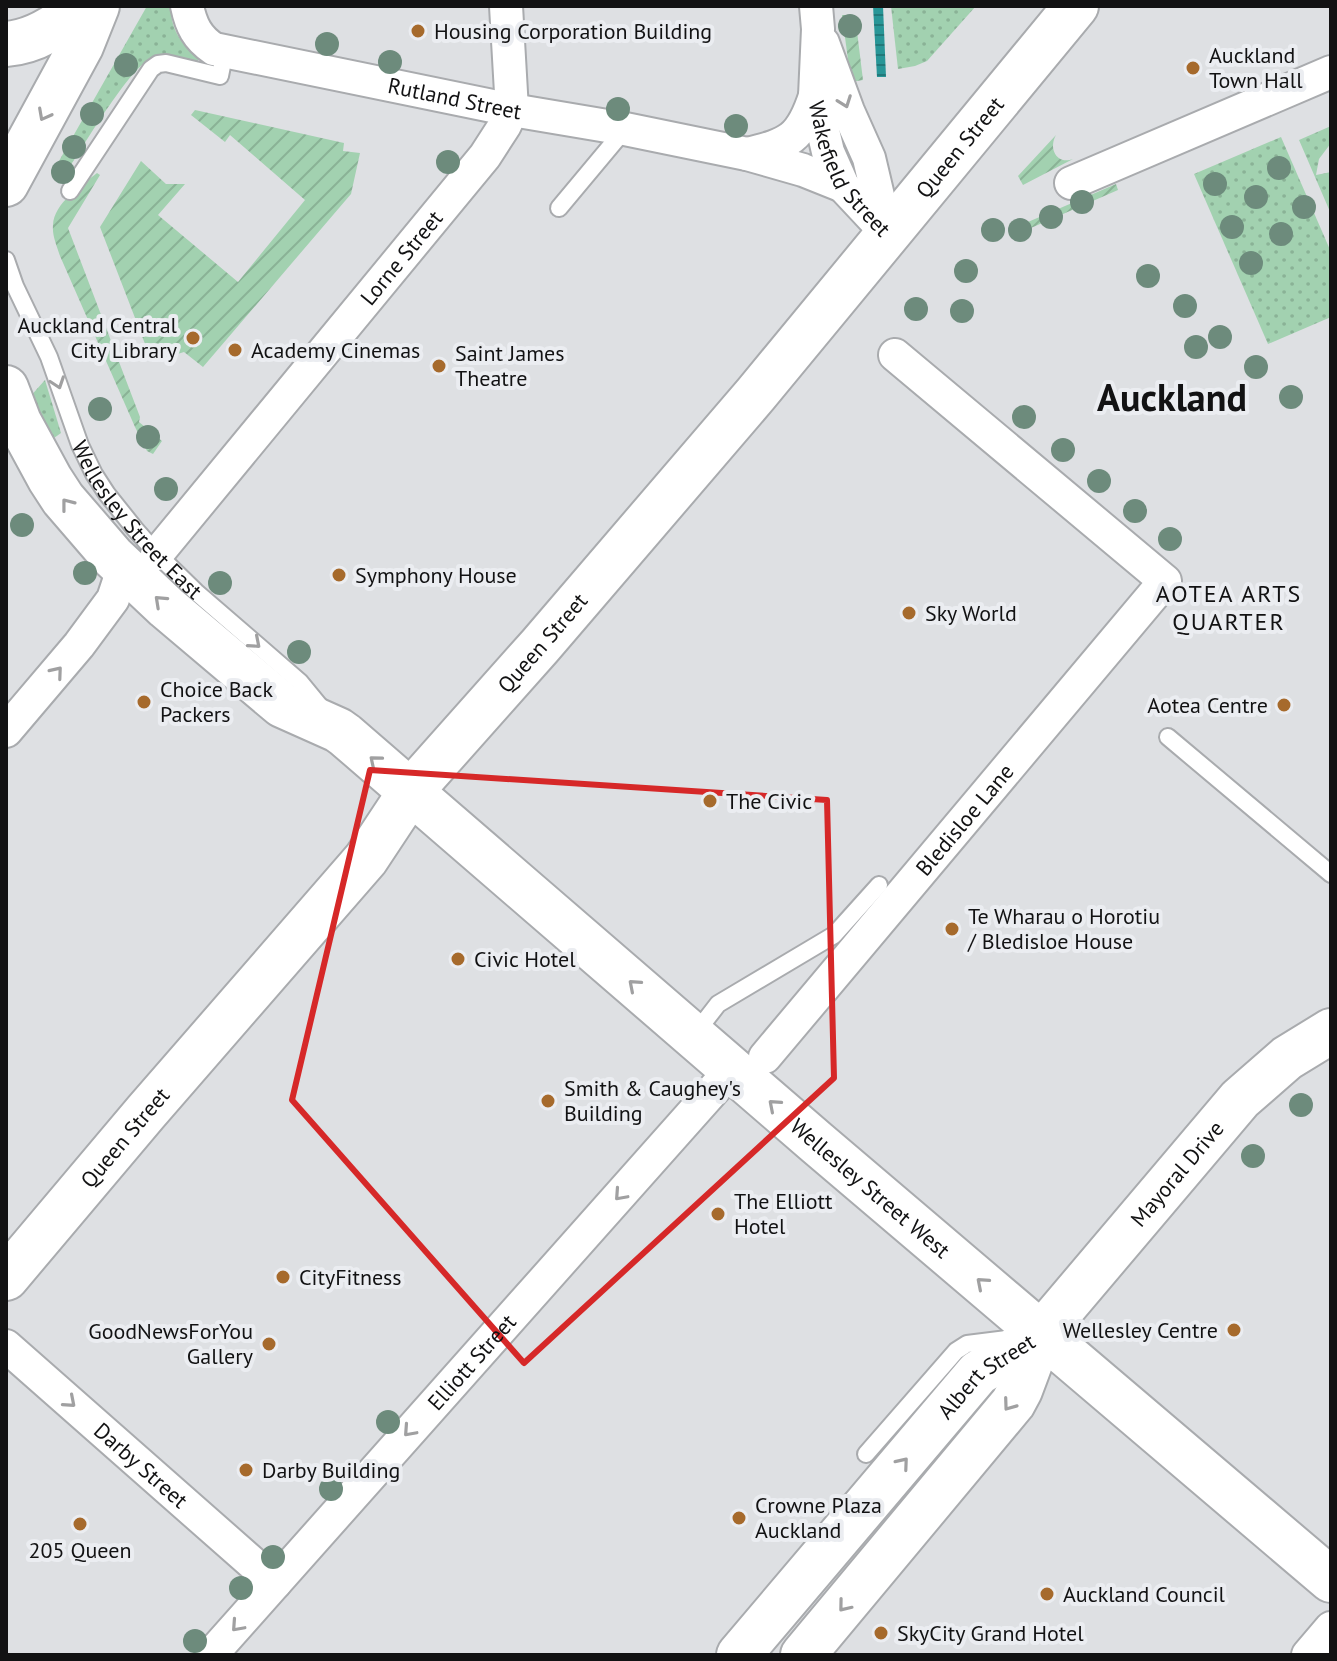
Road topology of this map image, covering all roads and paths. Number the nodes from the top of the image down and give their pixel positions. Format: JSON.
{"nodes":[{"id":1,"x":82,"y":6,"type":"edge"},
{"id":2,"x":97,"y":6,"type":"edge"},
{"id":3,"x":187,"y":6,"type":"edge"},
{"id":4,"x":506,"y":6,"type":"edge"},
{"id":5,"x":1076,"y":6,"type":"edge"},
{"id":6,"x":817,"y":17,"type":"edge"},
{"id":7,"x":6,"y":44,"type":"edge"},
{"id":8,"x":225,"y":51,"type":"junction"},
{"id":9,"x":1331,"y":72,"type":"edge"},
{"id":10,"x":815,"y":96,"type":"junction"},
{"id":11,"x":512,"y":110,"type":"junction"},
{"id":12,"x":625,"y":129,"type":"junction"},
{"id":13,"x":747,"y":154,"type":"junction"},
{"id":14,"x":1071,"y":183,"type":"dead end"},
{"id":15,"x":6,"y":184,"type":"edge"},
{"id":16,"x":843,"y":186,"type":"junction"},
{"id":17,"x":70,"y":191,"type":"dead end"},
{"id":18,"x":559,"y":208,"type":"dead end"},
{"id":19,"x":887,"y":233,"type":"junction"},
{"id":20,"x":6,"y":260,"type":"edge"},
{"id":21,"x":895,"y":355,"type":"dead end"},
{"id":22,"x":6,"y":388,"type":"edge"},
{"id":23,"x":138,"y":558,"type":"junction"},
{"id":24,"x":6,"y":731,"type":"edge"},
{"id":25,"x":1168,"y":737,"type":"dead end"},
{"id":26,"x":411,"y":791,"type":"junction"},
{"id":27,"x":1331,"y":874,"type":"edge"},
{"id":28,"x":879,"y":885,"type":"dead end"},
{"id":29,"x":826,"y":941,"type":"junction"},
{"id":30,"x":840,"y":953,"type":"dead end"},
{"id":31,"x":1331,"y":1031,"type":"edge"},
{"id":32,"x":693,"y":1036,"type":"junction"},
{"id":33,"x":748,"y":1063,"type":"junction"},
{"id":34,"x":6,"y":1278,"type":"edge"},
{"id":35,"x":1041,"y":1334,"type":"junction"},
{"id":36,"x":6,"y":1346,"type":"edge"},
{"id":37,"x":866,"y":1454,"type":"dead end"},
{"id":38,"x":1331,"y":1580,"type":"edge"},
{"id":39,"x":275,"y":1583,"type":"junction"},
{"id":40,"x":1331,"y":1628,"type":"edge"},
{"id":41,"x":211,"y":1655,"type":"edge"},
{"id":42,"x":739,"y":1655,"type":"edge"},
{"id":43,"x":803,"y":1655,"type":"edge"},
{"id":44,"x":1308,"y":1655,"type":"edge"}],
"edges":[{"from":1,"to":7,"type":"street"},
{"from":2,"to":15,"type":"street","one_way":true},
{"from":3,"to":8,"type":"street","name":"Rutland Street"},
{"from":4,"to":11,"type":"street"},
{"from":5,"to":19,"type":"street","name":"Queen Street"},
{"from":6,"to":10,"type":"street","name":"Wakefield Street"},
{"from":6,"to":19,"type":"street","name":"Wakefield Street","one_way":true},
{"from":8,"to":11,"type":"street","name":"Rutland Street"},
{"from":8,"to":17,"type":"lane"},
{"from":9,"to":14,"type":"street"},
{"from":10,"to":13,"type":"street","name":"Rutland Street"},
{"from":10,"to":16,"type":"street","name":"Wakefield Street"},
{"from":11,"to":12,"type":"street","name":"Rutland Street"},
{"from":11,"to":23,"type":"street","name":"Lorne Street"},
{"from":12,"to":13,"type":"street","name":"Rutland Street"},
{"from":12,"to":18,"type":"lane"},
{"from":13,"to":16,"type":"street","name":"Rutland Street"},
{"from":16,"to":19,"type":"street","name":"Wakefield Street"},
{"from":19,"to":26,"type":"street","name":"Queen Street"},
{"from":20,"to":23,"type":"lane","name":"Wellesley Street East","one_way":true},
{"from":21,"to":33,"type":"street","name":"Bledisloe Lane"},
{"from":23,"to":22,"type":"street","name":"Wellesley Street East","one_way":true},
{"from":24,"to":23,"type":"street","name":"Lorne Street","one_way":true},
{"from":26,"to":23,"type":"street","name":"Wellesley Street East","one_way":true},
{"from":25,"to":27,"type":"lane"},
{"from":32,"to":26,"type":"street","name":"Wellesley Street West","one_way":true},
{"from":26,"to":34,"type":"street","name":"Queen Street"},
{"from":28,"to":29,"type":"lane"},
{"from":29,"to":30,"type":"lane"},
{"from":29,"to":32,"type":"lane"},
{"from":31,"to":35,"type":"street","name":"Mayoral Drive"},
{"from":32,"to":33,"type":"street","name":"Wellesley Street West"},
{"from":35,"to":33,"type":"street","name":"Wellesley Street West","one_way":true},
{"from":33,"to":39,"type":"street","name":"Elliott Street","one_way":true},
{"from":35,"to":37,"type":"lane"},
{"from":35,"to":38,"type":"street","name":"Wellesley Street West"},
{"from":42,"to":35,"type":"street","name":"Albert Street","one_way":true},
{"from":35,"to":43,"type":"street","name":"Albert Street","one_way":true},
{"from":36,"to":39,"type":"street","name":"Darby Street","one_way":true},
{"from":39,"to":41,"type":"street","name":"Elliott Street","one_way":true},
{"from":40,"to":44,"type":"street"}]}
